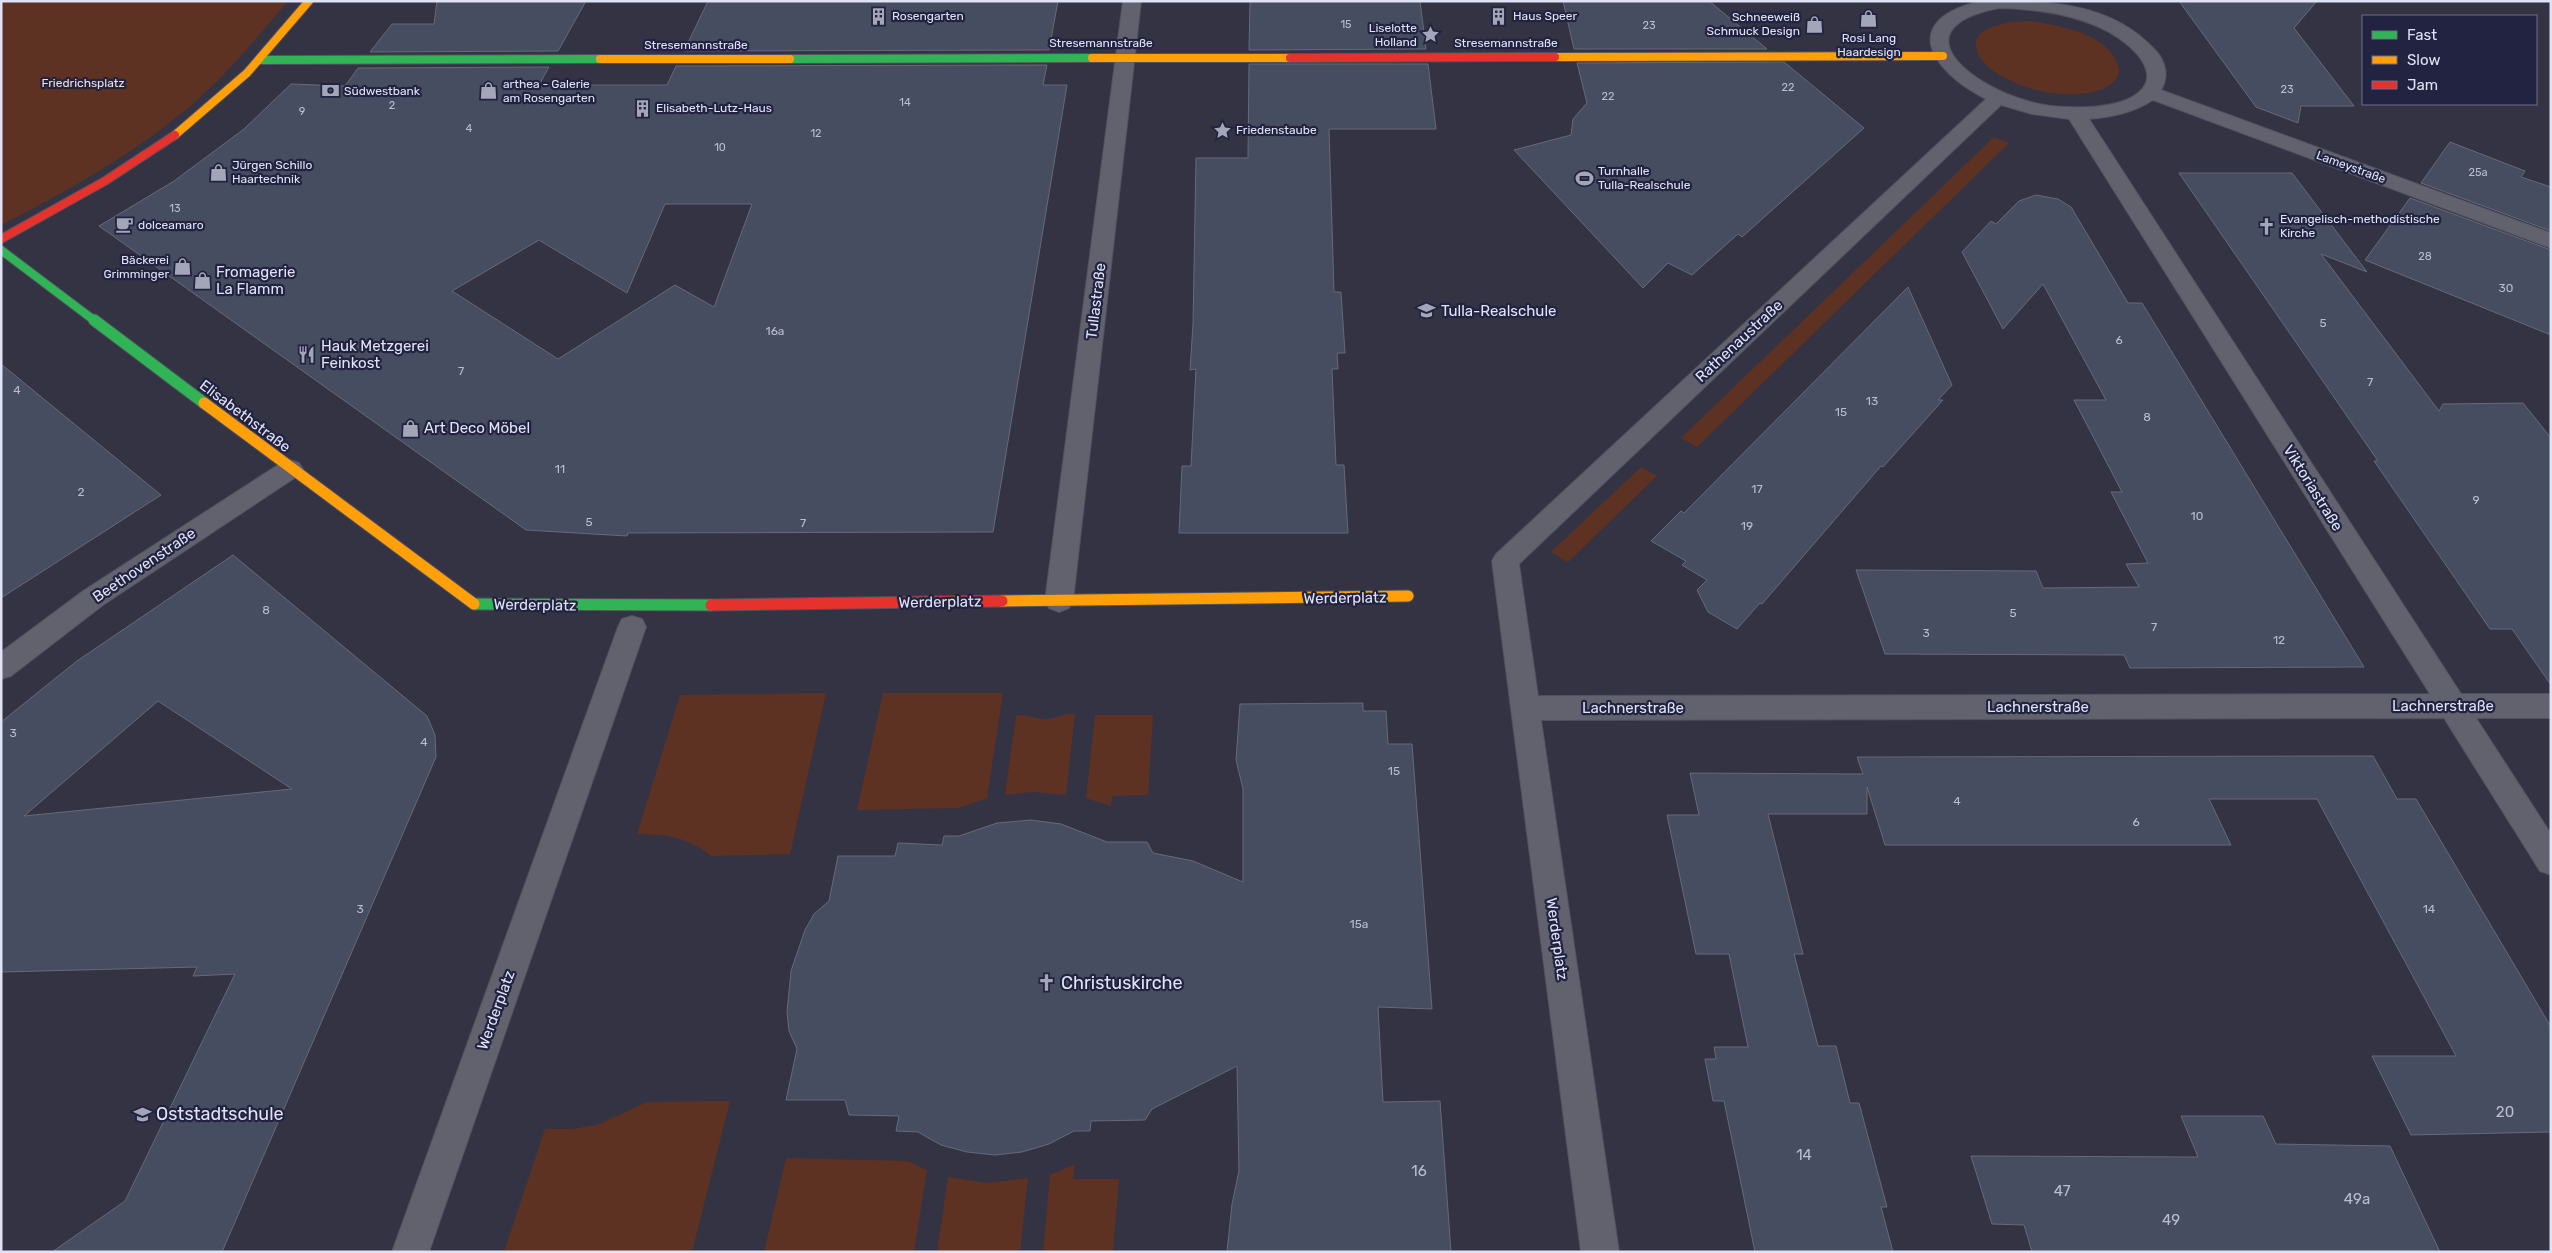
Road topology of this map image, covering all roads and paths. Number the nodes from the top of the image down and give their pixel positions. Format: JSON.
{"nodes":[{"id":1,"x":309,"y":1,"type":"edge"},
{"id":2,"x":1132,"y":1,"type":"edge"},
{"id":3,"x":2105,"y":3,"type":"dead end"},
{"id":4,"x":1969,"y":4,"type":"edge"},
{"id":5,"x":2090,"y":17,"type":"junction"},
{"id":6,"x":1943,"y":56,"type":"junction"},
{"id":7,"x":1126,"y":57,"type":"junction"},
{"id":8,"x":260,"y":60,"type":"junction"},
{"id":9,"x":2152,"y":93,"type":"junction"},
{"id":10,"x":1999,"y":97,"type":"junction"},
{"id":11,"x":2076,"y":114,"type":"junction"},
{"id":12,"x":1,"y":239,"type":"edge"},
{"id":13,"x":2551,"y":241,"type":"edge"},
{"id":14,"x":1,"y":250,"type":"edge"},
{"id":15,"x":290,"y":469,"type":"junction"},
{"id":16,"x":1408,"y":596,"type":"dead end"},
{"id":17,"x":1510,"y":597,"type":"joint"},
{"id":18,"x":1060,"y":601,"type":"junction"},
{"id":19,"x":472,"y":604,"type":"joint"},
{"id":20,"x":632,"y":628,"type":"dead end"},
{"id":21,"x":1,"y":668,"type":"edge"},
{"id":22,"x":2452,"y":706,"type":"junction"},
{"id":23,"x":2551,"y":706,"type":"edge"},
{"id":24,"x":1525,"y":708,"type":"junction"},
{"id":25,"x":2551,"y":862,"type":"edge"},
{"id":26,"x":410,"y":1252,"type":"edge"},
{"id":27,"x":1600,"y":1252,"type":"edge"}],
"edges":[{"from":1,"to":8,"type":"street"},
{"from":2,"to":7,"type":"street","name":"Tullastraße"},
{"from":3,"to":5,"type":"street"},
{"from":4,"to":5,"type":"street"},
{"from":4,"to":6,"type":"street"},
{"from":5,"to":9,"type":"street"},
{"from":6,"to":7,"type":"street","name":"Stresemannstraße"},
{"from":6,"to":10,"type":"street"},
{"from":7,"to":8,"type":"street","name":"Stresemannstraße"},
{"from":7,"to":18,"type":"street","name":"Tullastraße"},
{"from":8,"to":12,"type":"street"},
{"from":9,"to":11,"type":"street"},
{"from":9,"to":13,"type":"street","name":"Lameystraße"},
{"from":10,"to":11,"type":"street"},
{"from":10,"to":17,"type":"street","name":"Rathenaustraße"},
{"from":11,"to":22,"type":"street","name":"Viktoriastraße"},
{"from":14,"to":15,"type":"street","name":"Elisabethstraße"},
{"from":15,"to":19,"type":"street","name":"Elisabethstraße"},
{"from":15,"to":21,"type":"street","name":"Beethovenstraße"},
{"from":16,"to":18,"type":"street","name":"Werderplatz"},
{"from":17,"to":24,"type":"street","name":"Werderplatz"},
{"from":18,"to":19,"type":"street","name":"Werderplatz"},
{"from":20,"to":26,"type":"street","name":"Werderplatz"},
{"from":22,"to":23,"type":"street","name":"Lachnerstraße"},
{"from":22,"to":24,"type":"street","name":"Lachnerstraße"},
{"from":22,"to":25,"type":"street","name":"Viktoriastraße"},
{"from":24,"to":27,"type":"street","name":"Werderplatz"}]}
